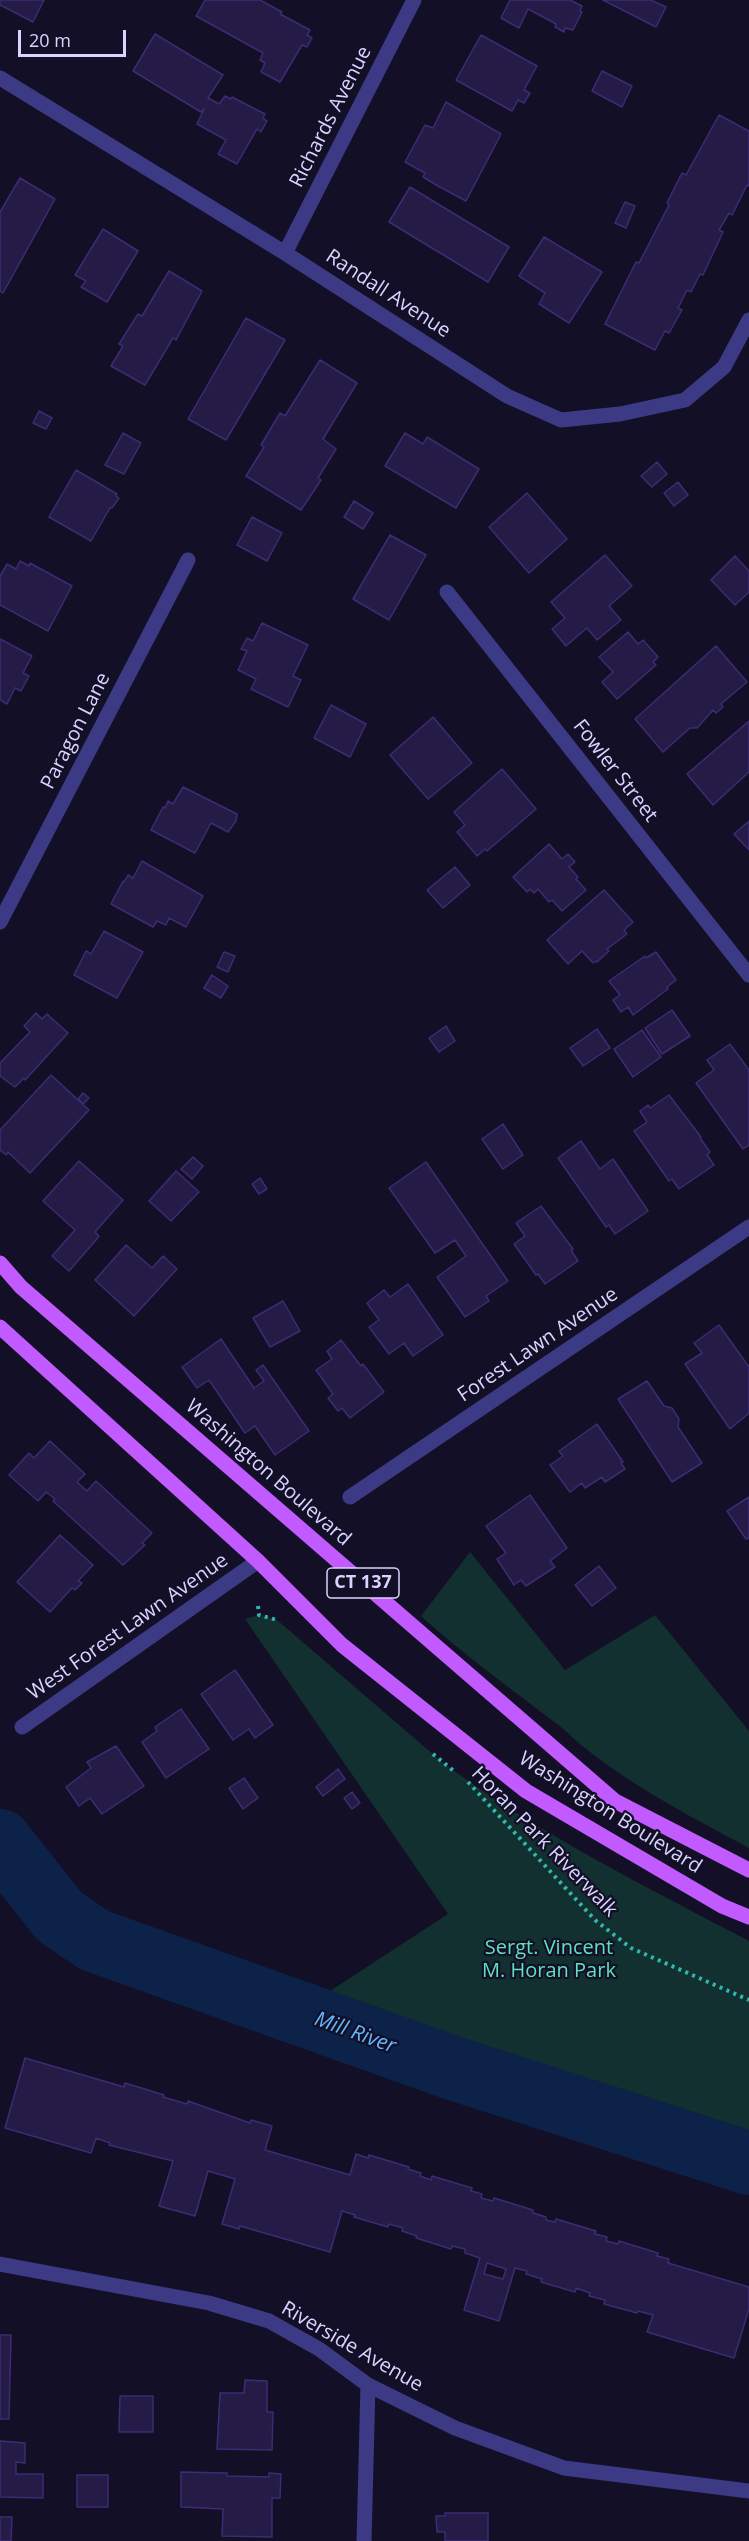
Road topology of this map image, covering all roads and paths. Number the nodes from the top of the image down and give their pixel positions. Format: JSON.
{"nodes":[{"id":1,"x":414,"y":0,"type":"edge"},
{"id":2,"x":0,"y":78,"type":"edge"},
{"id":3,"x":285,"y":253,"type":"junction"},
{"id":4,"x":749,"y":320,"type":"edge"},
{"id":5,"x":188,"y":560,"type":"dead end"},
{"id":6,"x":447,"y":592,"type":"dead end"},
{"id":7,"x":0,"y":922,"type":"edge"},
{"id":8,"x":749,"y":975,"type":"edge"},
{"id":9,"x":749,"y":1227,"type":"edge"},
{"id":10,"x":0,"y":1263,"type":"edge"},
{"id":11,"x":0,"y":1327,"type":"edge"},
{"id":12,"x":351,"y":1497,"type":"dead end"},
{"id":13,"x":258,"y":1561,"type":"junction"},
{"id":14,"x":258,"y":1606,"type":"dead end"},
{"id":15,"x":285,"y":1627,"type":"dead end"},
{"id":16,"x":22,"y":1727,"type":"dead end"},
{"id":17,"x":426,"y":1748,"type":"dead end"},
{"id":18,"x":749,"y":1870,"type":"edge"},
{"id":19,"x":749,"y":1917,"type":"edge"},
{"id":20,"x":749,"y":2000,"type":"edge"},
{"id":21,"x":0,"y":2264,"type":"edge"},
{"id":22,"x":368,"y":2385,"type":"junction"},
{"id":23,"x":749,"y":2491,"type":"edge"},
{"id":24,"x":364,"y":2541,"type":"edge"}],
"edges":[{"from":1,"to":3,"type":"street","name":"Richards Avenue"},
{"from":2,"to":3,"type":"street","name":"Randall Avenue"},
{"from":3,"to":4,"type":"street","name":"Randall Avenue"},
{"from":5,"to":7,"type":"street","name":"Paragon Lane"},
{"from":6,"to":8,"type":"street","name":"Fowler Street"},
{"from":9,"to":12,"type":"street","name":"Forest Lawn Avenue"},
{"from":10,"to":18,"type":"main road","name":"Washington Boulevard","number":"CT 137"},
{"from":11,"to":13,"type":"main road","name":"Washington Boulevard","number":"CT 137"},
{"from":13,"to":16,"type":"street","name":"West Forest Lawn Avenue"},
{"from":13,"to":19,"type":"main road","name":"Washington Boulevard","number":"CT 137"},
{"from":14,"to":15,"type":"path"},
{"from":17,"to":20,"type":"path","name":"Horan Park Riverwalk"},
{"from":21,"to":22,"type":"street","name":"Riverside Avenue"},
{"from":22,"to":23,"type":"street","name":"Riverside Avenue"},
{"from":22,"to":24,"type":"street"}]}
